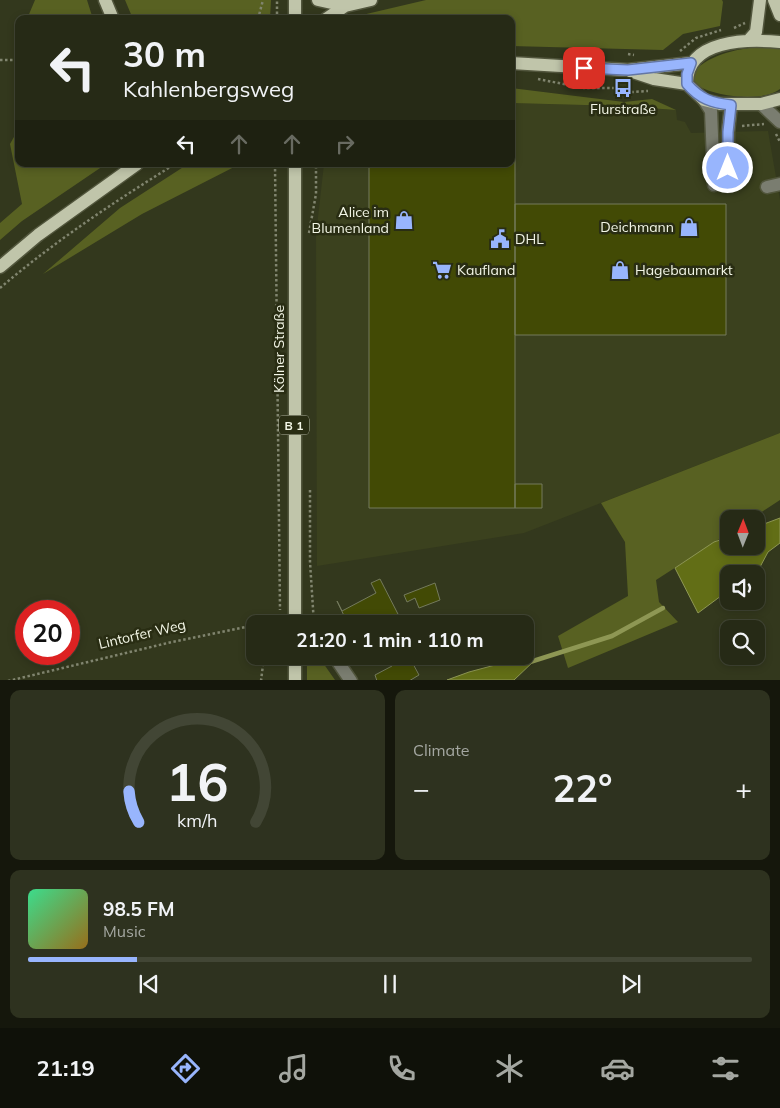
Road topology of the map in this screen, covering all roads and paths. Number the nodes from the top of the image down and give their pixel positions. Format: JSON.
{"nodes":[{"id":1,"x":105,"y":0,"type":"edge"},
{"id":2,"x":263,"y":0,"type":"edge"},
{"id":3,"x":277,"y":0,"type":"edge"},
{"id":4,"x":295,"y":0,"type":"edge"},
{"id":5,"x":318,"y":0,"type":"edge"},
{"id":6,"x":371,"y":0,"type":"edge"},
{"id":7,"x":760,"y":0,"type":"edge"},
{"id":8,"x":774,"y":0,"type":"edge"},
{"id":9,"x":345,"y":6,"type":"junction"},
{"id":10,"x":111,"y":15,"type":"edge"},
{"id":11,"x":259,"y":15,"type":"edge"},
{"id":12,"x":277,"y":15,"type":"edge"},
{"id":13,"x":296,"y":15,"type":"edge"},
{"id":14,"x":332,"y":15,"type":"edge"},
{"id":15,"x":780,"y":15,"type":"edge"},
{"id":16,"x":749,"y":40,"type":"junction"},
{"id":17,"x":780,"y":42,"type":"edge"},
{"id":18,"x":0,"y":60,"type":"edge"},
{"id":19,"x":15,"y":60,"type":"edge"},
{"id":20,"x":515,"y":63,"type":"edge"},
{"id":21,"x":691,"y":63,"type":"junction"},
{"id":22,"x":628,"y":70,"type":"junction"},
{"id":23,"x":537,"y":79,"type":"dead end"},
{"id":24,"x":687,"y":84,"type":"junction"},
{"id":25,"x":623,"y":88,"type":"dead end"},
{"id":26,"x":780,"y":98,"type":"edge"},
{"id":27,"x":704,"y":100,"type":"junction"},
{"id":28,"x":761,"y":104,"type":"junction"},
{"id":29,"x":731,"y":105,"type":"junction"},
{"id":30,"x":780,"y":122,"type":"edge"},
{"id":31,"x":133,"y":167,"type":"edge"},
{"id":32,"x":170,"y":167,"type":"edge"},
{"id":33,"x":275,"y":167,"type":"edge"},
{"id":34,"x":295,"y":167,"type":"edge"},
{"id":35,"x":316,"y":167,"type":"edge"},
{"id":36,"x":780,"y":184,"type":"edge"},
{"id":37,"x":714,"y":185,"type":"dead end"},
{"id":38,"x":728,"y":186,"type":"dead end"},
{"id":39,"x":767,"y":187,"type":"dead end"},
{"id":40,"x":308,"y":239,"type":"dead end"},
{"id":41,"x":0,"y":267,"type":"edge"},
{"id":42,"x":0,"y":288,"type":"edge"},
{"id":43,"x":310,"y":484,"type":"dead end"},
{"id":44,"x":280,"y":615,"type":"edge"},
{"id":45,"x":297,"y":615,"type":"edge"},
{"id":46,"x":313,"y":615,"type":"edge"},
{"id":47,"x":246,"y":627,"type":"edge"},
{"id":48,"x":263,"y":665,"type":"edge"},
{"id":49,"x":295,"y":665,"type":"edge"},
{"id":50,"x":340,"y":665,"type":"edge"},
{"id":51,"x":8,"y":680,"type":"edge"},
{"id":52,"x":261,"y":680,"type":"edge"},
{"id":53,"x":295,"y":680,"type":"edge"},
{"id":54,"x":351,"y":680,"type":"edge"}],
"edges":[{"from":1,"to":10,"type":"main road"},
{"from":2,"to":11,"type":"path"},
{"from":3,"to":12,"type":"path"},
{"from":4,"to":13,"type":"main road"},
{"from":5,"to":9,"type":"main road"},
{"from":6,"to":9,"type":"main road"},
{"from":7,"to":16,"type":"main road"},
{"from":8,"to":15,"type":"main road"},
{"from":9,"to":14,"type":"main road"},
{"from":16,"to":17,"type":"main road"},
{"from":16,"to":21,"type":"main road"},
{"from":18,"to":19,"type":"path"},
{"from":20,"to":22,"type":"main road"},
{"from":21,"to":22,"type":"main road"},
{"from":21,"to":24,"type":"main road"},
{"from":22,"to":24,"type":"main road"},
{"from":23,"to":25,"type":"path"},
{"from":24,"to":27,"type":"main road"},
{"from":26,"to":28,"type":"main road"},
{"from":27,"to":29,"type":"main road"},
{"from":27,"to":37,"type":"street"},
{"from":28,"to":29,"type":"main road"},
{"from":28,"to":30,"type":"street"},
{"from":29,"to":38,"type":"street"},
{"from":31,"to":41,"type":"main road"},
{"from":32,"to":42,"type":"path"},
{"from":33,"to":44,"type":"path"},
{"from":34,"to":45,"type":"main road","name":"Kölner Straße","number":"B 1"},
{"from":35,"to":40,"type":"path"},
{"from":36,"to":39,"type":"street"},
{"from":43,"to":46,"type":"path"},
{"from":47,"to":51,"type":"path","name":"Lintorfer Weg"},
{"from":48,"to":52,"type":"path"},
{"from":49,"to":53,"type":"main road"},
{"from":50,"to":54,"type":"street"}]}
